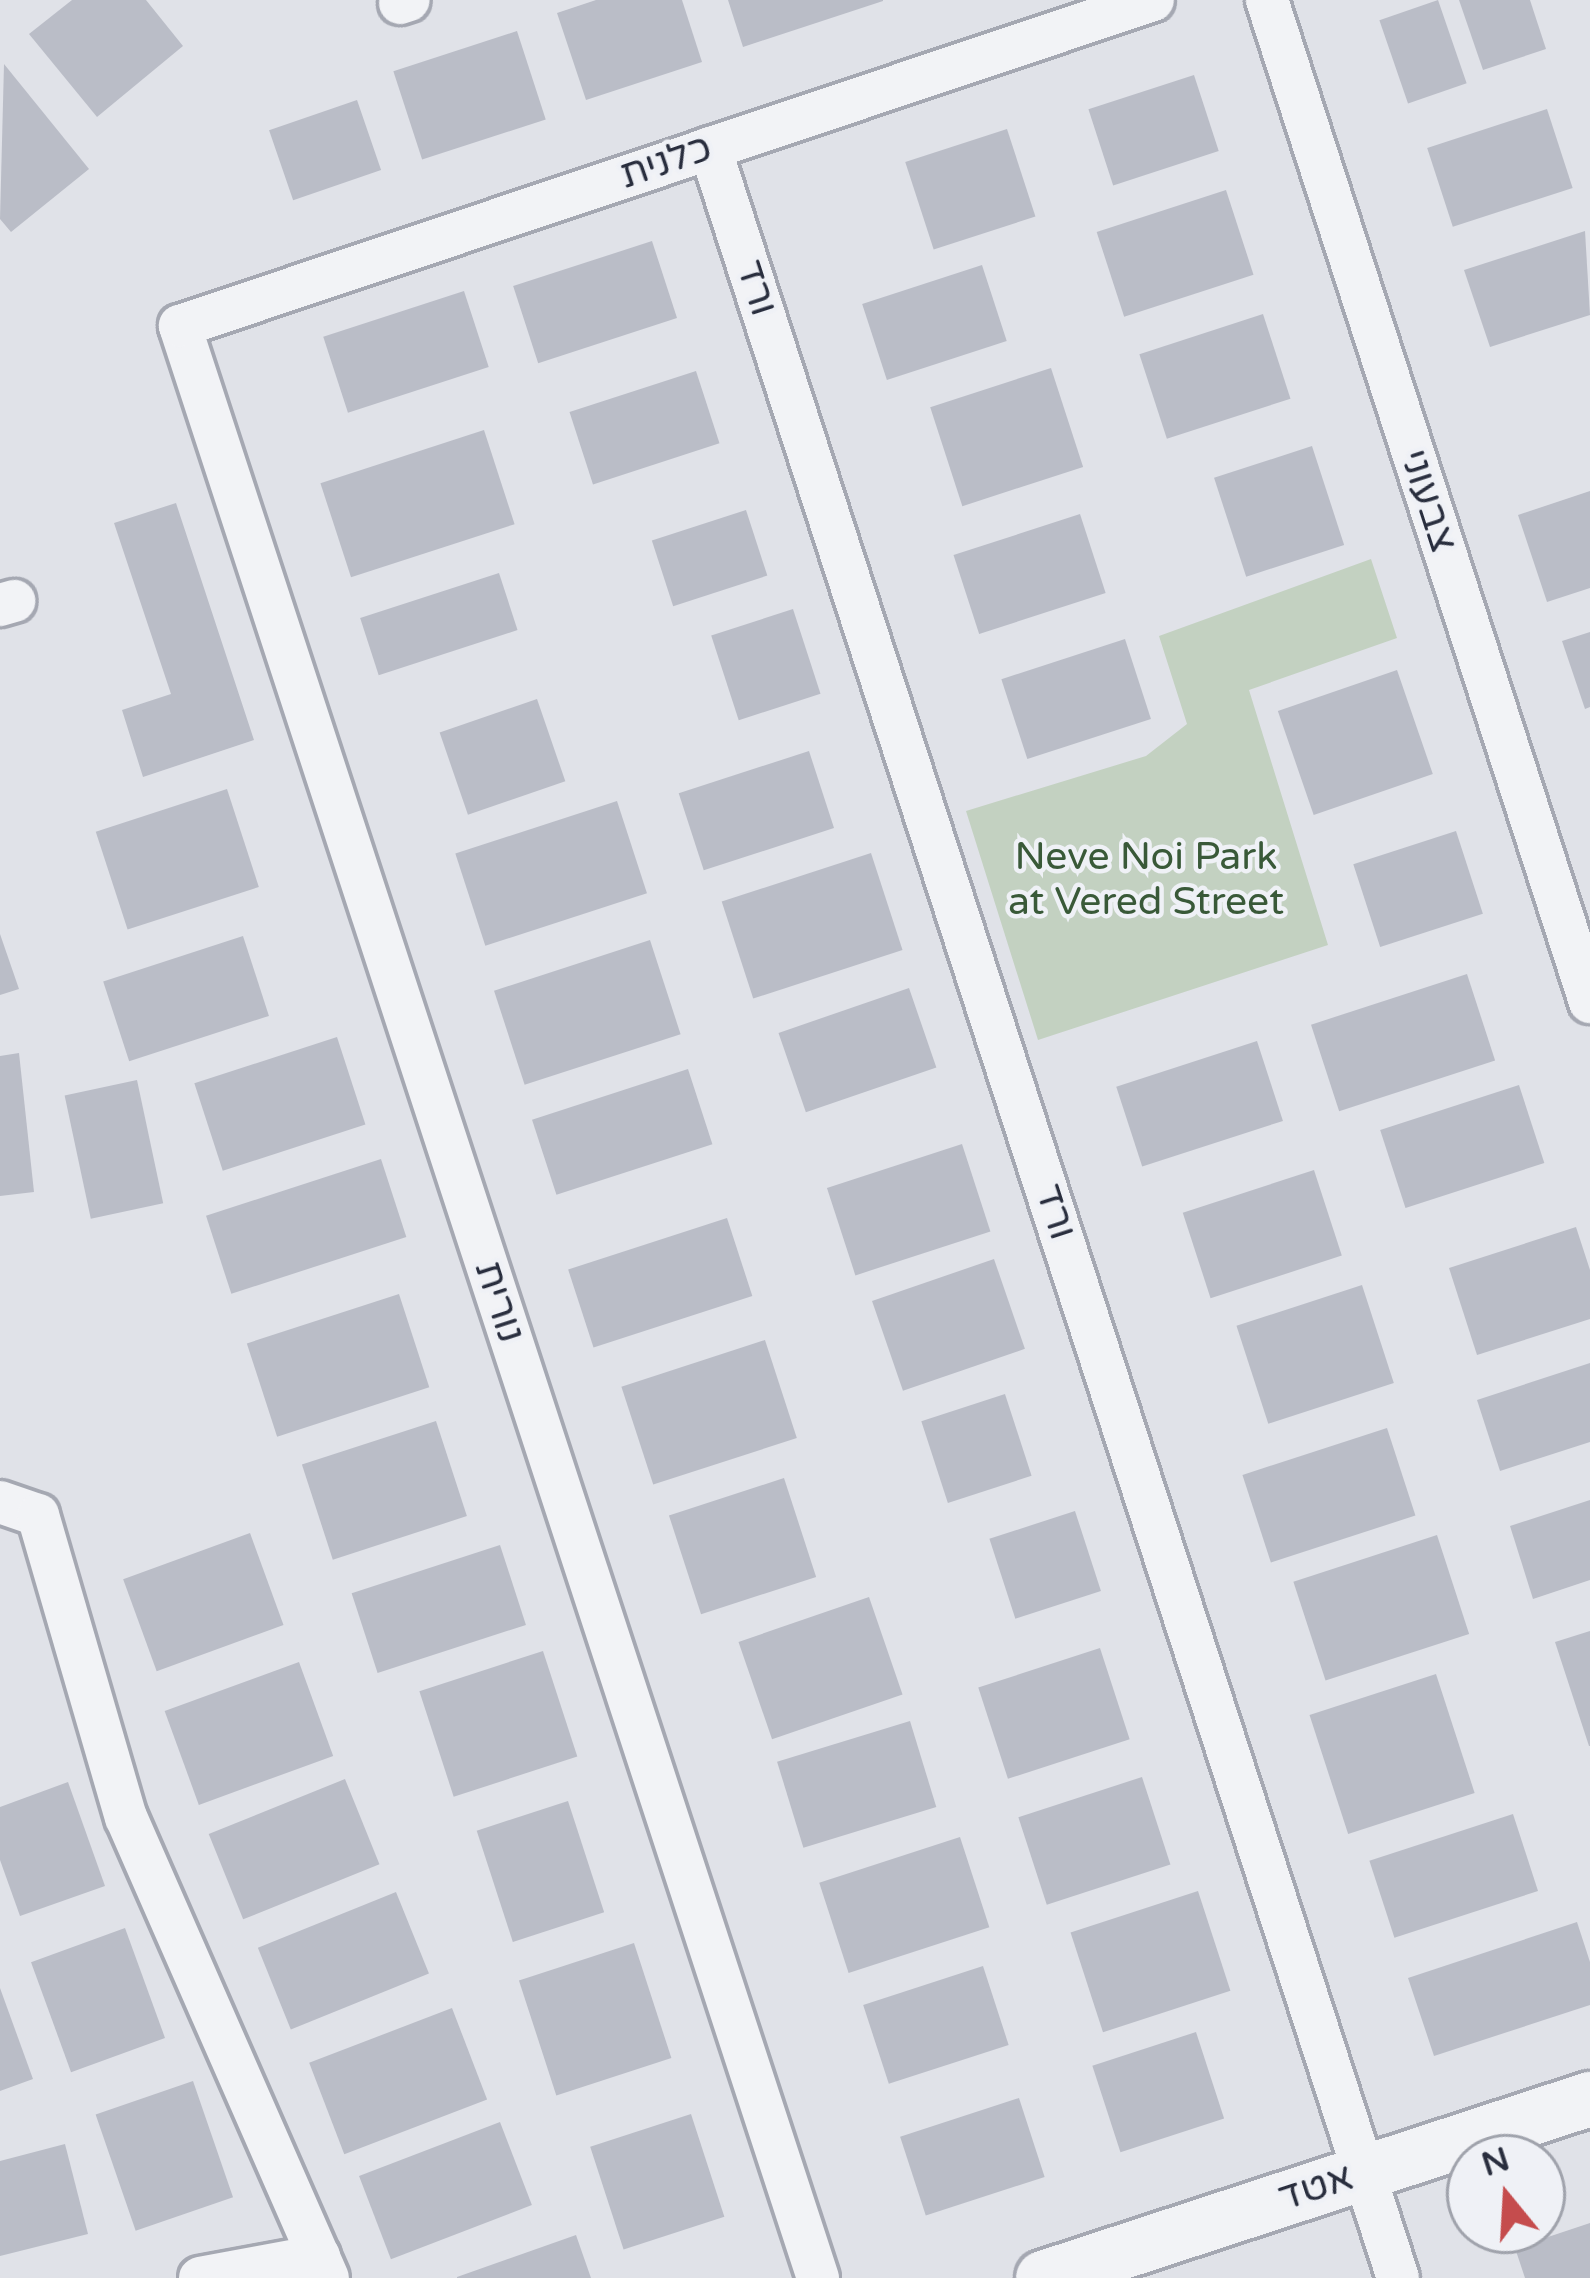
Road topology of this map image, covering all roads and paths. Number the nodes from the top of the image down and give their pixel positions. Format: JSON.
{"nodes":[{"id":1,"x":1153,"y":0,"type":"edge"},
{"id":2,"x":1267,"y":0,"type":"edge"},
{"id":3,"x":710,"y":148,"type":"junction"},
{"id":4,"x":180,"y":326,"type":"joint"},
{"id":5,"x":1590,"y":1002,"type":"edge"},
{"id":6,"x":0,"y":1502,"type":"edge"},
{"id":7,"x":1590,"y":2099,"type":"edge"},
{"id":8,"x":1366,"y":2171,"type":"junction"},
{"id":9,"x":324,"y":2267,"type":"edge"},
{"id":10,"x":200,"y":2278,"type":"edge"},
{"id":11,"x":818,"y":2278,"type":"edge"},
{"id":12,"x":1042,"y":2278,"type":"edge"},
{"id":13,"x":1397,"y":2278,"type":"edge"}],
"edges":[{"from":1,"to":3,"type":"street","name":"כלנית"},
{"from":2,"to":5,"type":"street","name":"צבעוני"},
{"from":3,"to":4,"type":"street","name":"כלנית"},
{"from":3,"to":8,"type":"street","name":"ורד"},
{"from":4,"to":11,"type":"street","name":"נורית"},
{"from":6,"to":9,"type":"street"},
{"from":7,"to":8,"type":"street","name":"אטד"},
{"from":8,"to":12,"type":"street","name":"אטד"},
{"from":8,"to":13,"type":"street","name":"ורד"},
{"from":9,"to":10,"type":"street"}]}
